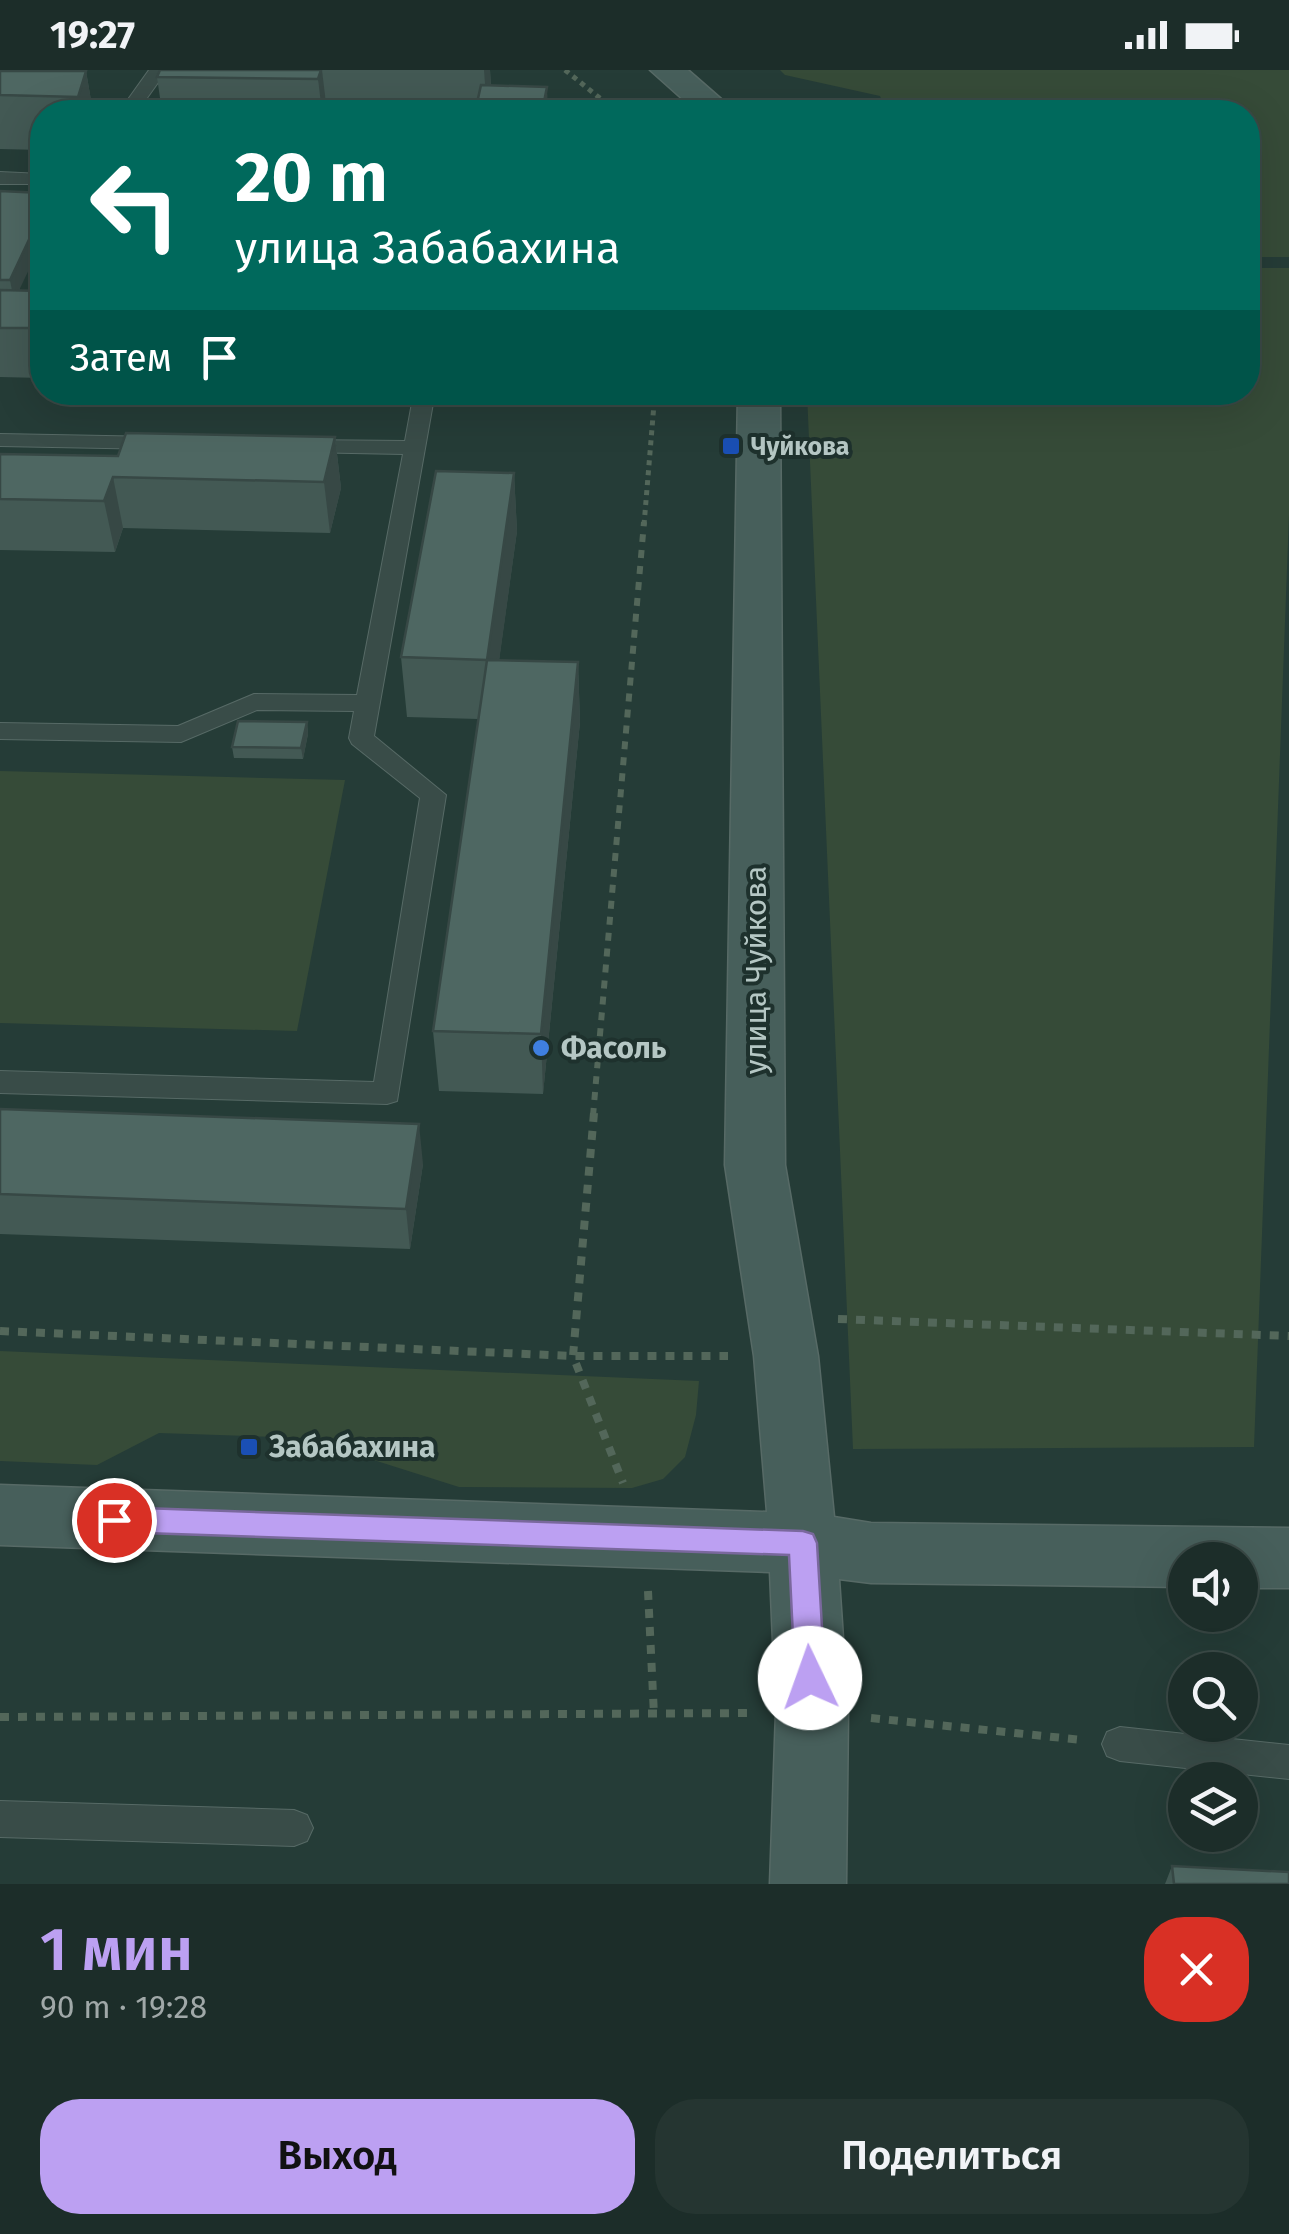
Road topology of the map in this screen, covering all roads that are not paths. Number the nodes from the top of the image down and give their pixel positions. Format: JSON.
{"nodes":[{"id":1,"x":158,"y":70,"type":"edge"},
{"id":2,"x":667,"y":70,"type":"edge"},
{"id":3,"x":0,"y":96,"type":"edge"},
{"id":4,"x":137,"y":100,"type":"edge"},
{"id":5,"x":703,"y":100,"type":"edge"},
{"id":6,"x":30,"y":106,"type":"edge"},
{"id":7,"x":0,"y":178,"type":"edge"},
{"id":8,"x":30,"y":179,"type":"edge"},
{"id":9,"x":423,"y":405,"type":"edge"},
{"id":10,"x":759,"y":405,"type":"edge"},
{"id":11,"x":0,"y":440,"type":"edge"},
{"id":12,"x":178,"y":443,"type":"edge"},
{"id":13,"x":276,"y":446,"type":"edge"},
{"id":14,"x":415,"y":448,"type":"junction"},
{"id":15,"x":367,"y":703,"type":"junction"},
{"id":16,"x":0,"y":731,"type":"edge"},
{"id":17,"x":0,"y":1082,"type":"edge"},
{"id":18,"x":0,"y":1515,"type":"edge"},
{"id":19,"x":803,"y":1543,"type":"junction"},
{"id":20,"x":1289,"y":1558,"type":"edge"},
{"id":21,"x":1120,"y":1744,"type":"road end"},
{"id":22,"x":1289,"y":1762,"type":"edge"},
{"id":23,"x":0,"y":1819,"type":"edge"},
{"id":24,"x":294,"y":1828,"type":"dead end"},
{"id":25,"x":808,"y":1884,"type":"edge"}],
"edges":[{"from":1,"to":4,"type":"lane"},
{"from":2,"to":5,"type":"street"},
{"from":3,"to":6,"type":"lane"},
{"from":7,"to":8,"type":"lane"},
{"from":9,"to":14,"type":"lane"},
{"from":10,"to":19,"type":"street","name":"улица Чуйкова"},
{"from":11,"to":12,"type":"lane"},
{"from":13,"to":14,"type":"lane"},
{"from":14,"to":15,"type":"lane"},
{"from":15,"to":16,"type":"lane"},
{"from":15,"to":17,"type":"lane"},
{"from":18,"to":19,"type":"street"},
{"from":19,"to":20,"type":"street"},
{"from":19,"to":25,"type":"street","name":"улица Чуйкова"},
{"from":21,"to":22,"type":"lane"},
{"from":23,"to":24,"type":"lane"}]}
